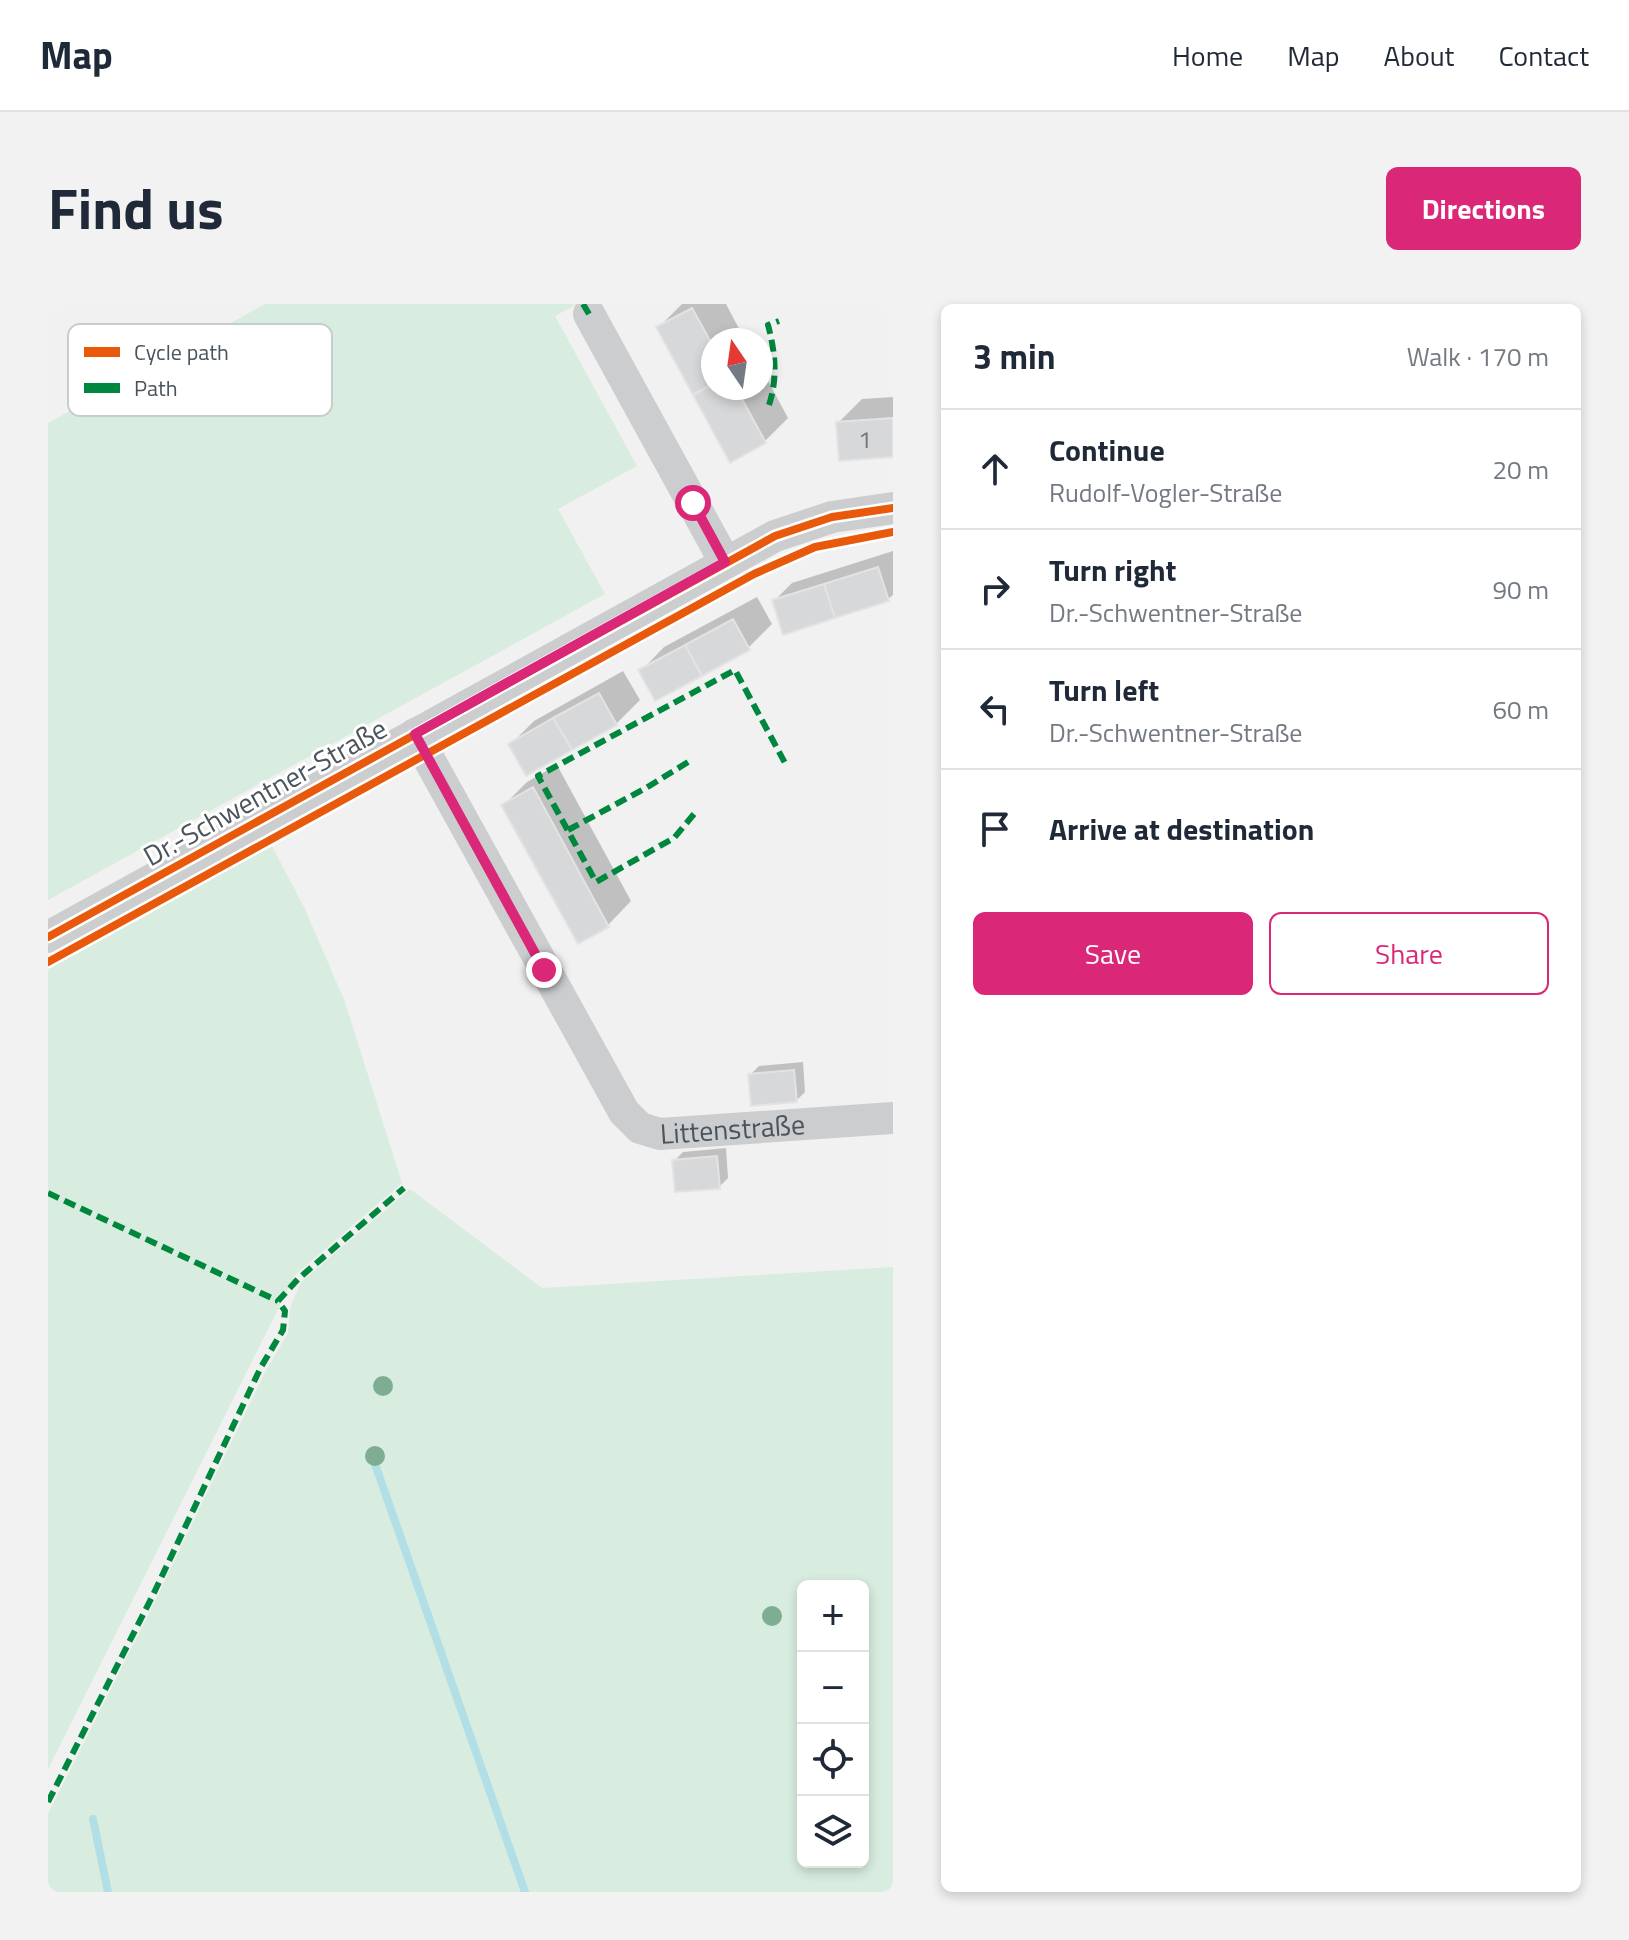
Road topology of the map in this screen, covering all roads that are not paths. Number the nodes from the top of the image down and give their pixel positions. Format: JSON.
{"nodes":[{"id":1,"x":589,"y":314,"type":"dead end"},
{"id":2,"x":893,"y":508,"type":"edge"},
{"id":3,"x":725,"y":562,"type":"junction"},
{"id":4,"x":415,"y":734,"type":"junction"},
{"id":5,"x":48,"y":937,"type":"edge"},
{"id":6,"x":555,"y":990,"type":"joint"},
{"id":7,"x":893,"y":1118,"type":"edge"}],
"edges":[{"from":1,"to":3,"type":"street"},
{"from":2,"to":3,"type":"street","name":"Dr.-Schwentner-Straße"},
{"from":3,"to":4,"type":"street","name":"Dr.-Schwentner-Straße"},
{"from":4,"to":5,"type":"street","name":"Dr.-Schwentner-Straße"},
{"from":4,"to":6,"type":"street","name":"Dr.-Schwentner-Straße"},
{"from":6,"to":7,"type":"street","name":"Littenstraße"}]}
